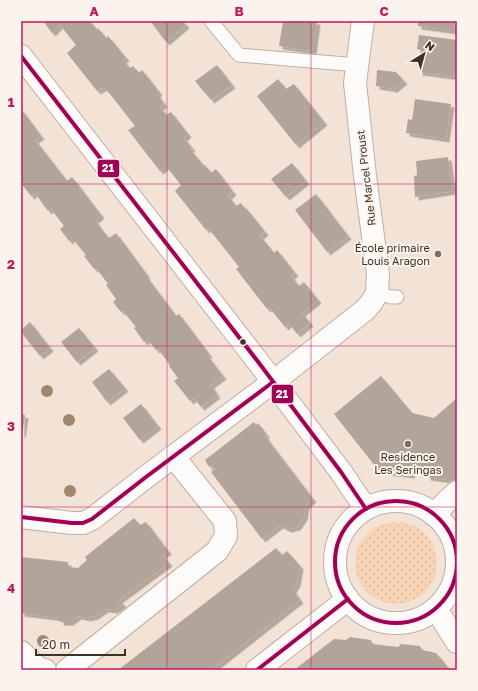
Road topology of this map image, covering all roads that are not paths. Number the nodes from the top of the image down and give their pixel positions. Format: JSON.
{"nodes":[{"id":1,"x":211,"y":21,"type":"edge"},
{"id":2,"x":363,"y":21,"type":"edge"},
{"id":3,"x":21,"y":56,"type":"edge"},
{"id":4,"x":358,"y":65,"type":"junction"},
{"id":5,"x":273,"y":382,"type":"junction"},
{"id":6,"x":173,"y":456,"type":"junction"},
{"id":7,"x":457,"y":492,"type":"edge"},
{"id":8,"x":366,"y":509,"type":"junction"},
{"id":9,"x":434,"y":515,"type":"junction"},
{"id":10,"x":21,"y":517,"type":"edge"},
{"id":11,"x":348,"y":599,"type":"junction"},
{"id":12,"x":436,"y":609,"type":"junction"},
{"id":13,"x":457,"y":642,"type":"edge"},
{"id":14,"x":21,"y":652,"type":"edge"},
{"id":15,"x":45,"y":670,"type":"edge"},
{"id":16,"x":67,"y":670,"type":"edge"},
{"id":17,"x":258,"y":670,"type":"edge"}],
"edges":[{"from":1,"to":4,"type":"lane"},
{"from":2,"to":4,"type":"street","name":"Rue Marcel Proust"},
{"from":3,"to":5,"type":"street"},
{"from":4,"to":5,"type":"street","name":"Rue Marcel Proust"},
{"from":5,"to":6,"type":"street","name":"Rue Marcel Proust"},
{"from":5,"to":8,"type":"street"},
{"from":6,"to":10,"type":"street","name":"Rue Marcel Proust"},
{"from":6,"to":16,"type":"street"},
{"from":7,"to":9,"type":"street"},
{"from":8,"to":9,"type":"street"},
{"from":8,"to":11,"type":"street"},
{"from":9,"to":12,"type":"street"},
{"from":11,"to":12,"type":"street"},
{"from":11,"to":17,"type":"street"},
{"from":12,"to":13,"type":"street"},
{"from":14,"to":15,"type":"street"}]}
